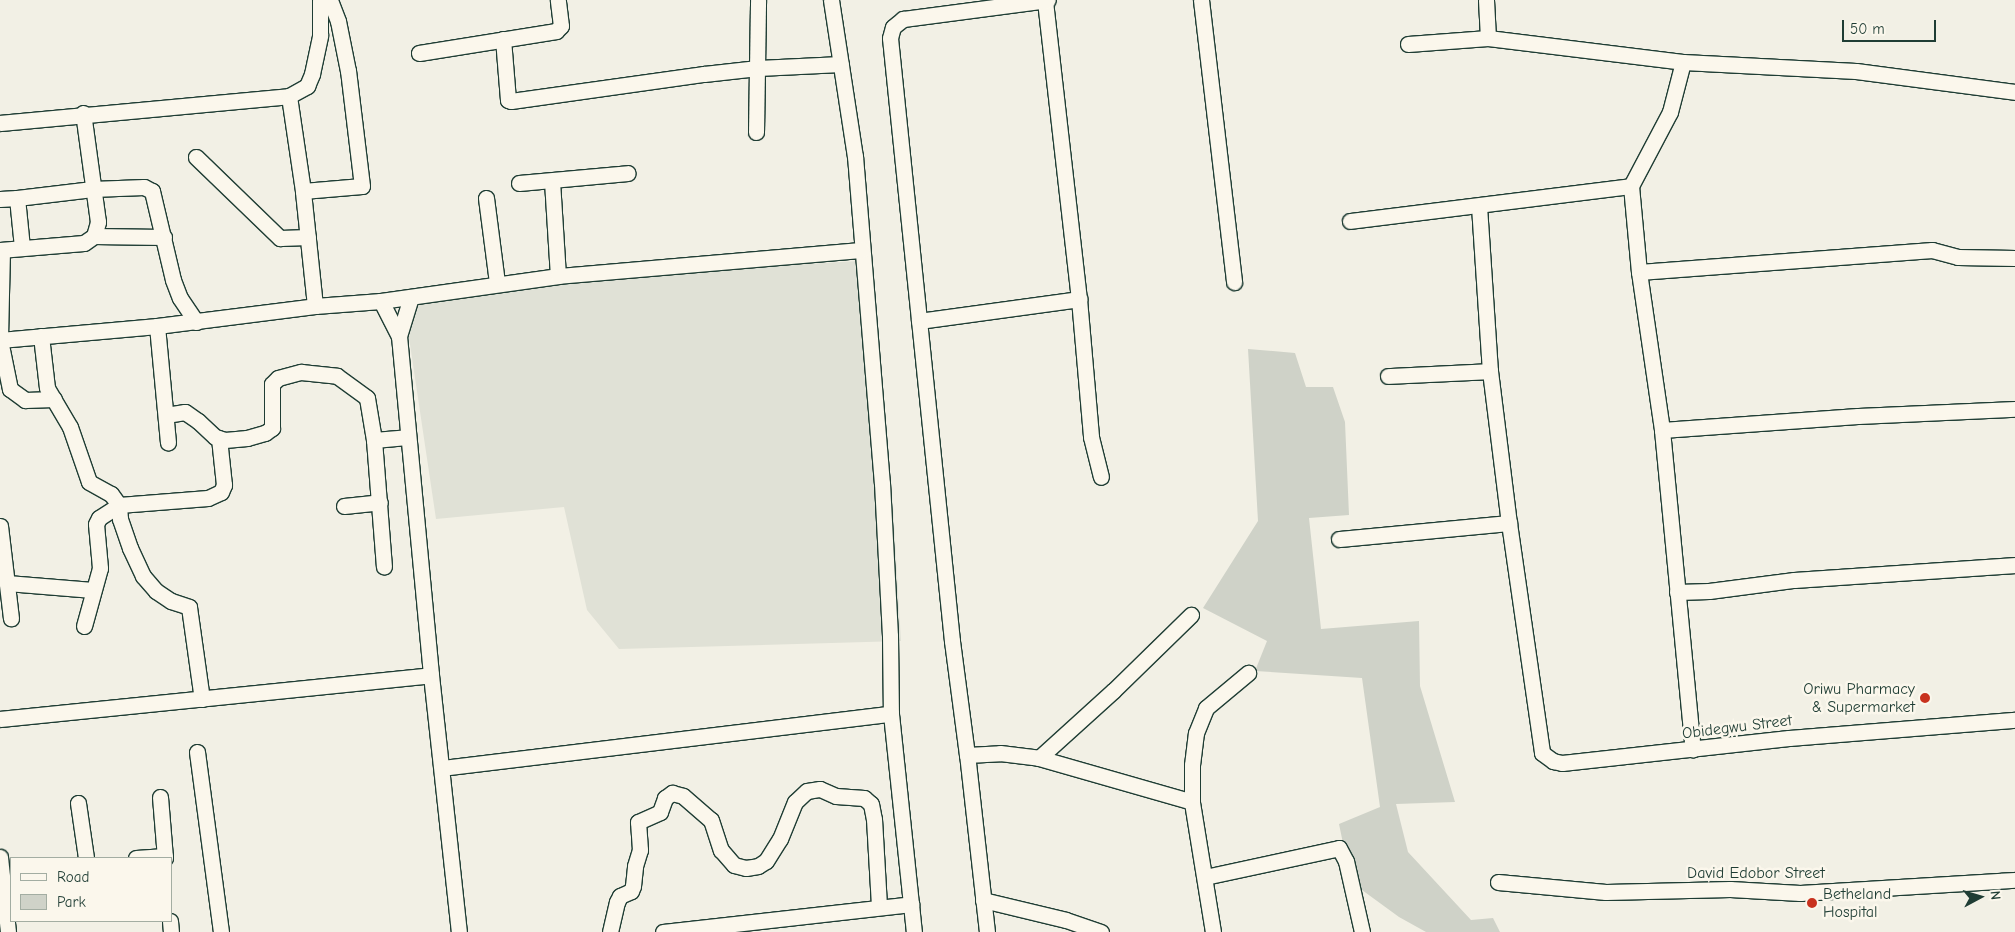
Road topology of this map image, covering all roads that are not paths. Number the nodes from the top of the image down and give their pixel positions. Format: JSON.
{"nodes":[{"id":1,"x":320,"y":0,"type":"edge"},
{"id":2,"x":330,"y":0,"type":"edge"},
{"id":3,"x":558,"y":0,"type":"edge"},
{"id":4,"x":758,"y":0,"type":"edge"},
{"id":5,"x":832,"y":0,"type":"edge"},
{"id":6,"x":1046,"y":0,"type":"edge"},
{"id":7,"x":1201,"y":0,"type":"edge"},
{"id":8,"x":1486,"y":0,"type":"edge"},
{"id":9,"x":1488,"y":38,"type":"junction"},
{"id":10,"x":504,"y":39,"type":"junction"},
{"id":11,"x":1408,"y":44,"type":"dead end"},
{"id":12,"x":418,"y":53,"type":"dead end"},
{"id":13,"x":1683,"y":62,"type":"junction"},
{"id":14,"x":840,"y":64,"type":"junction"},
{"id":15,"x":758,"y":68,"type":"junction"},
{"id":16,"x":2015,"y":92,"type":"edge"},
{"id":17,"x":288,"y":96,"type":"junction"},
{"id":18,"x":83,"y":113,"type":"junction"},
{"id":19,"x":0,"y":123,"type":"edge"},
{"id":20,"x":756,"y":132,"type":"dead end"},
{"id":21,"x":196,"y":157,"type":"dead end"},
{"id":22,"x":628,"y":173,"type":"dead end"},
{"id":23,"x":552,"y":181,"type":"junction"},
{"id":24,"x":519,"y":183,"type":"dead end"},
{"id":25,"x":1631,"y":186,"type":"junction"},
{"id":26,"x":92,"y":189,"type":"junction"},
{"id":27,"x":303,"y":191,"type":"junction"},
{"id":28,"x":17,"y":198,"type":"junction"},
{"id":29,"x":486,"y":198,"type":"dead end"},
{"id":30,"x":0,"y":199,"type":"edge"},
{"id":31,"x":1478,"y":206,"type":"junction"},
{"id":32,"x":1350,"y":221,"type":"dead end"},
{"id":33,"x":94,"y":236,"type":"junction"},
{"id":34,"x":164,"y":237,"type":"junction"},
{"id":35,"x":308,"y":237,"type":"junction"},
{"id":36,"x":22,"y":247,"type":"junction"},
{"id":37,"x":1,"y":250,"type":"edge"},
{"id":38,"x":862,"y":250,"type":"junction"},
{"id":39,"x":2015,"y":258,"type":"edge"},
{"id":40,"x":1639,"y":272,"type":"junction"},
{"id":41,"x":558,"y":276,"type":"junction"},
{"id":42,"x":1234,"y":282,"type":"dead end"},
{"id":43,"x":497,"y":283,"type":"junction"},
{"id":44,"x":411,"y":297,"type":"junction"},
{"id":45,"x":1078,"y":299,"type":"junction"},
{"id":46,"x":381,"y":301,"type":"junction"},
{"id":47,"x":315,"y":306,"type":"junction"},
{"id":48,"x":919,"y":321,"type":"junction"},
{"id":49,"x":196,"y":322,"type":"junction"},
{"id":50,"x":157,"y":326,"type":"junction"},
{"id":51,"x":41,"y":336,"type":"junction"},
{"id":52,"x":399,"y":336,"type":"junction"},
{"id":53,"x":0,"y":340,"type":"edge"},
{"id":54,"x":1490,"y":371,"type":"junction"},
{"id":55,"x":1388,"y":376,"type":"dead end"},
{"id":56,"x":54,"y":399,"type":"junction"},
{"id":57,"x":2015,"y":409,"type":"edge"},
{"id":58,"x":166,"y":415,"type":"junction"},
{"id":59,"x":1662,"y":430,"type":"junction"},
{"id":60,"x":407,"y":437,"type":"junction"},
{"id":61,"x":219,"y":438,"type":"junction"},
{"id":62,"x":374,"y":440,"type":"junction"},
{"id":63,"x":168,"y":442,"type":"dead end"},
{"id":64,"x":1101,"y":477,"type":"dead end"},
{"id":65,"x":380,"y":502,"type":"junction"},
{"id":66,"x":119,"y":506,"type":"junction"},
{"id":67,"x":344,"y":506,"type":"dead end"},
{"id":68,"x":1509,"y":523,"type":"junction"},
{"id":69,"x":0,"y":530,"type":"edge"},
{"id":70,"x":1339,"y":539,"type":"dead end"},
{"id":71,"x":2015,"y":565,"type":"edge"},
{"id":72,"x":384,"y":567,"type":"dead end"},
{"id":73,"x":7,"y":583,"type":"junction"},
{"id":74,"x":93,"y":590,"type":"junction"},
{"id":75,"x":1678,"y":592,"type":"junction"},
{"id":76,"x":1191,"y":615,"type":"dead end"},
{"id":77,"x":11,"y":618,"type":"dead end"},
{"id":78,"x":84,"y":626,"type":"dead end"},
{"id":79,"x":1248,"y":673,"type":"dead end"},
{"id":80,"x":431,"y":675,"type":"junction"},
{"id":81,"x":202,"y":699,"type":"junction"},
{"id":82,"x":891,"y":714,"type":"junction"},
{"id":83,"x":0,"y":719,"type":"edge"},
{"id":84,"x":2015,"y":720,"type":"edge"},
{"id":85,"x":1693,"y":750,"type":"junction"},
{"id":86,"x":197,"y":752,"type":"dead end"},
{"id":87,"x":967,"y":755,"type":"junction"},
{"id":88,"x":1038,"y":758,"type":"junction"},
{"id":89,"x":442,"y":768,"type":"junction"},
{"id":90,"x":160,"y":797,"type":"dead end"},
{"id":91,"x":1192,"y":802,"type":"junction"},
{"id":92,"x":78,"y":803,"type":"dead end"},
{"id":93,"x":86,"y":857,"type":"edge"},
{"id":94,"x":165,"y":857,"type":"edge"},
{"id":95,"x":4,"y":866,"type":"edge"},
{"id":96,"x":1205,"y":877,"type":"junction"},
{"id":97,"x":2015,"y":880,"type":"edge"},
{"id":98,"x":1498,"y":882,"type":"dead end"},
{"id":99,"x":984,"y":900,"type":"junction"},
{"id":100,"x":911,"y":904,"type":"junction"},
{"id":101,"x":879,"y":908,"type":"junction"},
{"id":102,"x":8,"y":932,"type":"edge"},
{"id":103,"x":221,"y":932,"type":"edge"},
{"id":104,"x":459,"y":932,"type":"edge"},
{"id":105,"x":610,"y":932,"type":"edge"},
{"id":106,"x":664,"y":932,"type":"edge"},
{"id":107,"x":914,"y":932,"type":"edge"},
{"id":108,"x":987,"y":932,"type":"edge"},
{"id":109,"x":1101,"y":932,"type":"edge"},
{"id":110,"x":1213,"y":932,"type":"edge"},
{"id":111,"x":1362,"y":932,"type":"edge"}],
"edges":[{"from":1,"to":17,"type":"street"},
{"from":2,"to":27,"type":"street"},
{"from":3,"to":10,"type":"street"},
{"from":4,"to":15,"type":"street"},
{"from":5,"to":14,"type":"street"},
{"from":6,"to":45,"type":"street"},
{"from":6,"to":48,"type":"street"},
{"from":7,"to":42,"type":"street"},
{"from":8,"to":9,"type":"street"},
{"from":9,"to":11,"type":"street"},
{"from":9,"to":13,"type":"street"},
{"from":10,"to":12,"type":"street"},
{"from":10,"to":15,"type":"street"},
{"from":13,"to":16,"type":"street"},
{"from":13,"to":25,"type":"street"},
{"from":14,"to":15,"type":"street"},
{"from":14,"to":38,"type":"street"},
{"from":15,"to":20,"type":"street"},
{"from":17,"to":18,"type":"street"},
{"from":17,"to":27,"type":"street"},
{"from":18,"to":19,"type":"street"},
{"from":18,"to":26,"type":"street"},
{"from":21,"to":35,"type":"street"},
{"from":22,"to":23,"type":"street"},
{"from":23,"to":24,"type":"street"},
{"from":23,"to":41,"type":"street"},
{"from":25,"to":31,"type":"street"},
{"from":25,"to":40,"type":"street"},
{"from":26,"to":28,"type":"street"},
{"from":26,"to":33,"type":"street"},
{"from":26,"to":34,"type":"street"},
{"from":27,"to":35,"type":"street"},
{"from":28,"to":30,"type":"street"},
{"from":28,"to":36,"type":"street"},
{"from":29,"to":43,"type":"street"},
{"from":31,"to":32,"type":"street"},
{"from":31,"to":54,"type":"street"},
{"from":33,"to":34,"type":"street"},
{"from":33,"to":36,"type":"street"},
{"from":34,"to":49,"type":"street"},
{"from":35,"to":47,"type":"street"},
{"from":36,"to":37,"type":"street"},
{"from":37,"to":53,"type":"street"},
{"from":38,"to":41,"type":"street"},
{"from":38,"to":82,"type":"street"},
{"from":39,"to":40,"type":"street"},
{"from":40,"to":59,"type":"street"},
{"from":41,"to":43,"type":"street"},
{"from":43,"to":44,"type":"street"},
{"from":44,"to":46,"type":"street"},
{"from":44,"to":52,"type":"street"},
{"from":45,"to":48,"type":"street"},
{"from":45,"to":64,"type":"street"},
{"from":46,"to":47,"type":"street"},
{"from":46,"to":52,"type":"street"},
{"from":47,"to":49,"type":"street"},
{"from":48,"to":87,"type":"street"},
{"from":49,"to":50,"type":"street"},
{"from":50,"to":51,"type":"street"},
{"from":50,"to":58,"type":"street"},
{"from":51,"to":53,"type":"street"},
{"from":51,"to":56,"type":"street"},
{"from":52,"to":60,"type":"street"},
{"from":53,"to":56,"type":"street"},
{"from":54,"to":55,"type":"street"},
{"from":54,"to":68,"type":"street"},
{"from":56,"to":66,"type":"street"},
{"from":57,"to":59,"type":"street"},
{"from":58,"to":61,"type":"street"},
{"from":58,"to":63,"type":"street"},
{"from":59,"to":75,"type":"street"},
{"from":60,"to":62,"type":"street"},
{"from":60,"to":80,"type":"street"},
{"from":61,"to":62,"type":"street"},
{"from":61,"to":66,"type":"street"},
{"from":62,"to":65,"type":"street"},
{"from":65,"to":67,"type":"street"},
{"from":65,"to":72,"type":"street"},
{"from":66,"to":74,"type":"street"},
{"from":66,"to":81,"type":"street"},
{"from":68,"to":70,"type":"street"},
{"from":68,"to":85,"type":"street","name":"Obidegwu Street"},
{"from":69,"to":73,"type":"street"},
{"from":71,"to":75,"type":"street"},
{"from":73,"to":74,"type":"street"},
{"from":73,"to":77,"type":"street"},
{"from":74,"to":78,"type":"street"},
{"from":75,"to":85,"type":"street"},
{"from":76,"to":88,"type":"street"},
{"from":79,"to":91,"type":"street"},
{"from":80,"to":81,"type":"street"},
{"from":80,"to":89,"type":"street"},
{"from":81,"to":83,"type":"street"},
{"from":82,"to":89,"type":"street"},
{"from":82,"to":100,"type":"street"},
{"from":84,"to":85,"type":"street","name":"Obidegwu Street"},
{"from":86,"to":103,"type":"street"},
{"from":87,"to":88,"type":"street"},
{"from":87,"to":99,"type":"street"},
{"from":88,"to":91,"type":"street"},
{"from":89,"to":104,"type":"street"},
{"from":90,"to":94,"type":"street"},
{"from":91,"to":96,"type":"street"},
{"from":92,"to":93,"type":"street"},
{"from":95,"to":102,"type":"street"},
{"from":96,"to":110,"type":"street"},
{"from":96,"to":111,"type":"street"},
{"from":97,"to":98,"type":"street","name":"David Edobor Street"},
{"from":99,"to":108,"type":"street"},
{"from":99,"to":109,"type":"street"},
{"from":100,"to":101,"type":"street"},
{"from":100,"to":107,"type":"street"},
{"from":101,"to":105,"type":"street"},
{"from":101,"to":106,"type":"street"}]}
